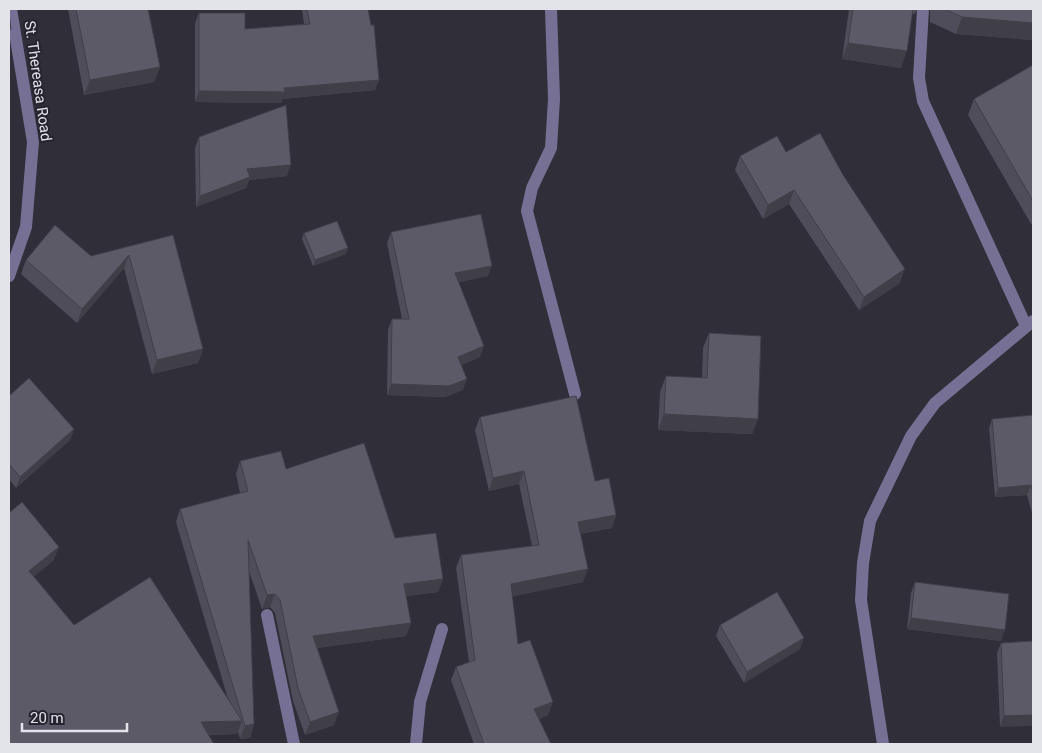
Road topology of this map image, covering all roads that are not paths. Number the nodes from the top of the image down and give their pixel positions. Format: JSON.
{"nodes":[{"id":1,"x":11,"y":9,"type":"edge"},
{"id":2,"x":551,"y":9,"type":"edge"},
{"id":3,"x":923,"y":9,"type":"edge"},
{"id":4,"x":9,"y":276,"type":"edge"},
{"id":5,"x":1030,"y":324,"type":"edge"},
{"id":6,"x":575,"y":394,"type":"edge"},
{"id":7,"x":267,"y":615,"type":"edge"},
{"id":8,"x":442,"y":630,"type":"dead end"},
{"id":9,"x":294,"y":744,"type":"edge"},
{"id":10,"x":416,"y":744,"type":"edge"},
{"id":11,"x":883,"y":744,"type":"edge"}],
"edges":[{"from":1,"to":4,"type":"street","name":"St. Thereasa Road"},
{"from":2,"to":6,"type":"street"},
{"from":3,"to":5,"type":"street"},
{"from":5,"to":11,"type":"street"},
{"from":7,"to":9,"type":"street"},
{"from":8,"to":10,"type":"street"}]}
